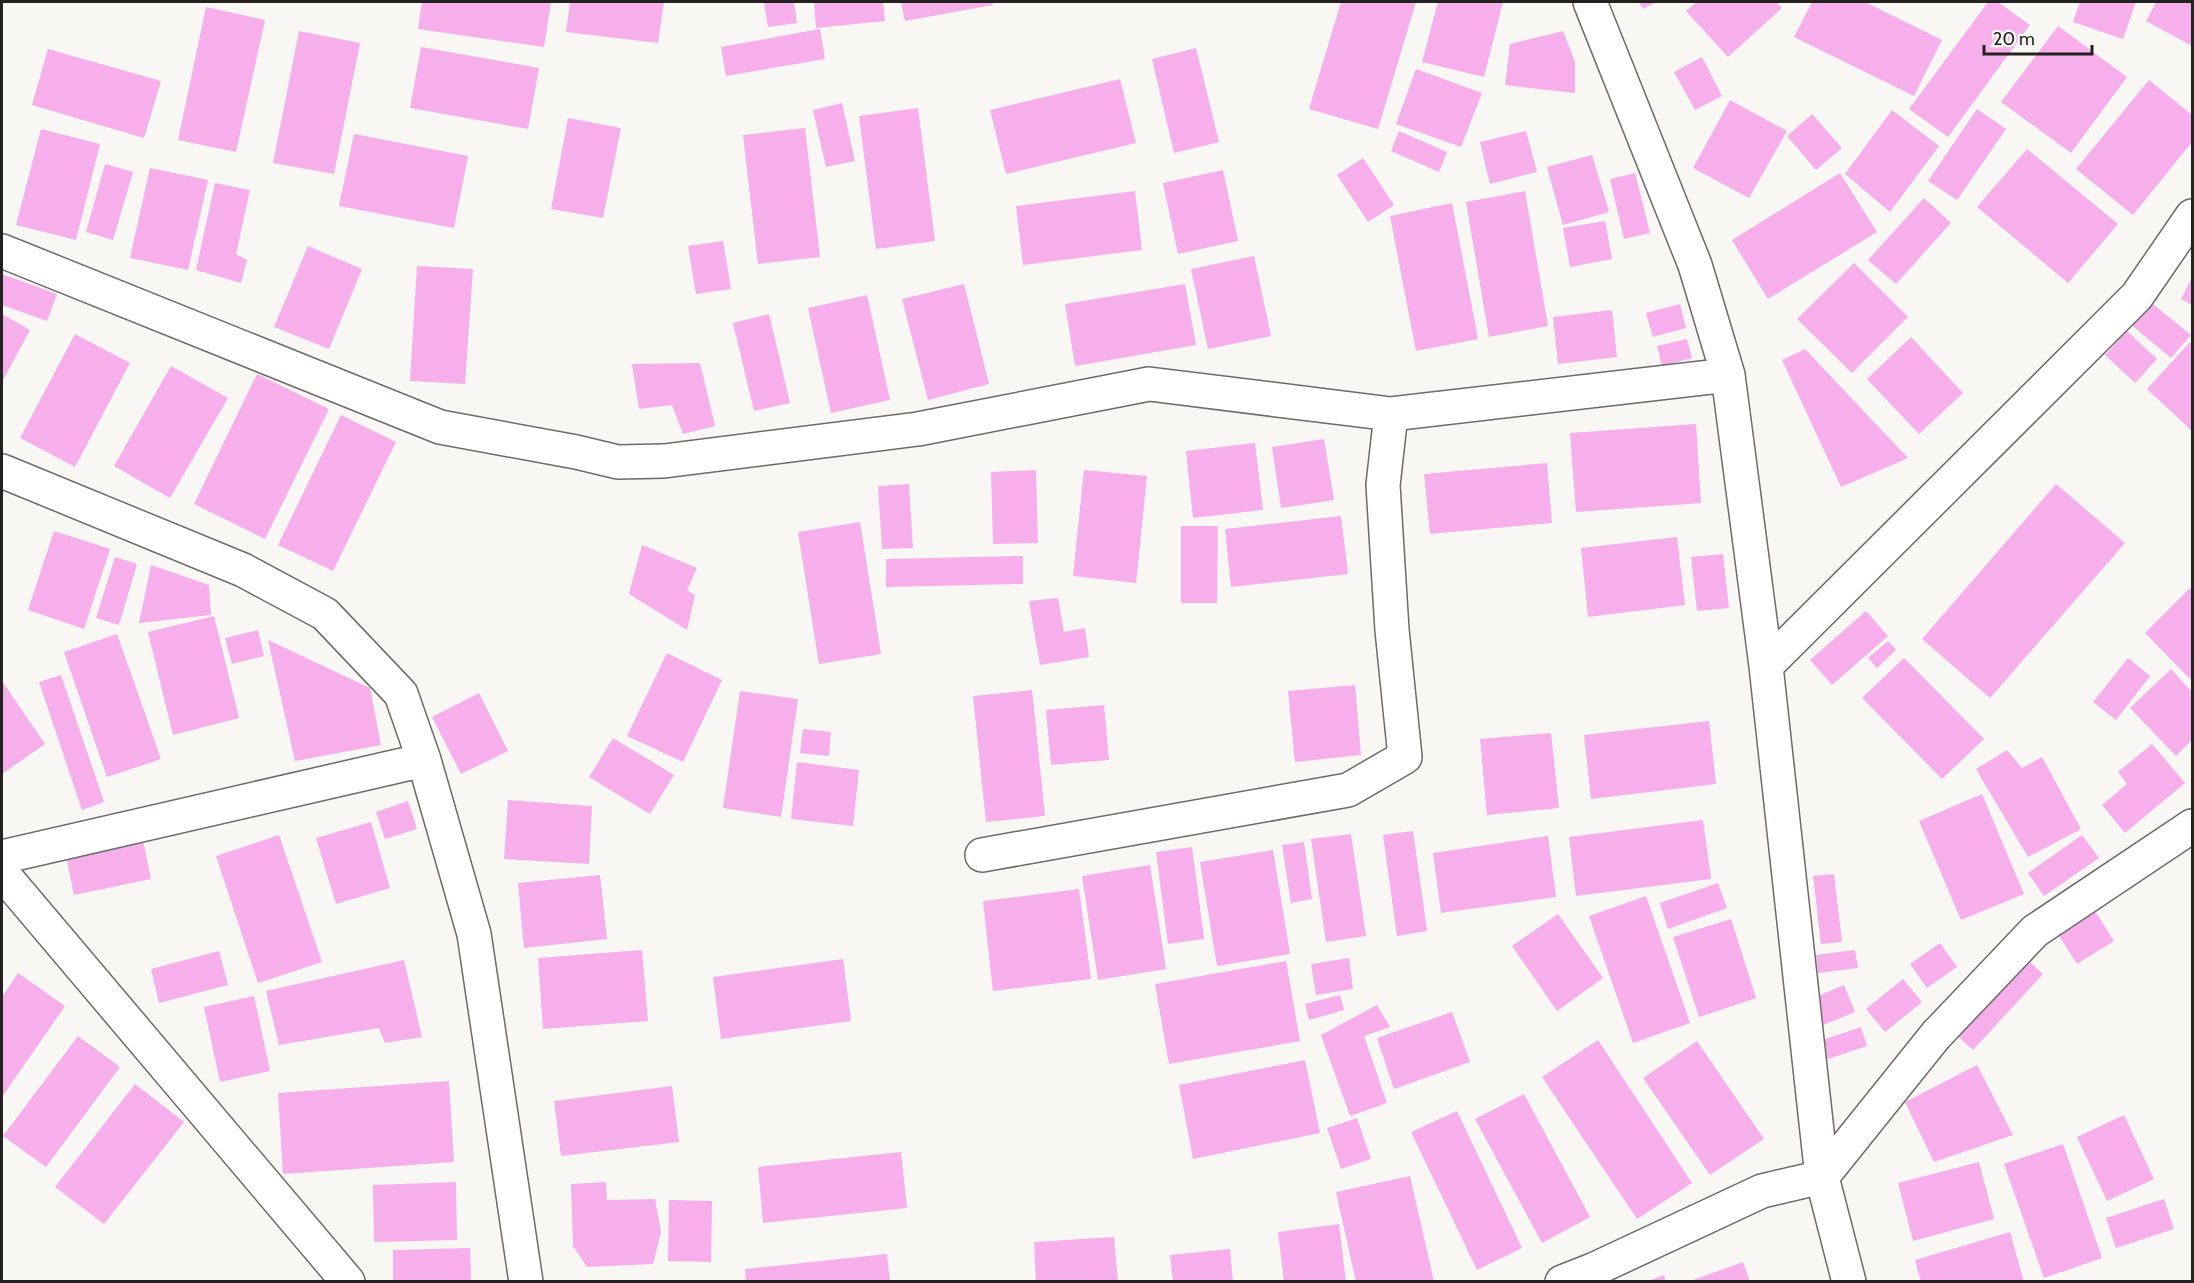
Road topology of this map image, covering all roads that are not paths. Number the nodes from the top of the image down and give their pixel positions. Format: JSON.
{"nodes":[{"id":1,"x":1590,"y":2,"type":"edge"},
{"id":2,"x":2193,"y":216,"type":"edge"},
{"id":3,"x":2,"y":251,"type":"edge"},
{"id":4,"x":1728,"y":375,"type":"junction"},
{"id":5,"x":1391,"y":414,"type":"junction"},
{"id":6,"x":2,"y":471,"type":"edge"},
{"id":7,"x":1766,"y":666,"type":"junction"},
{"id":8,"x":424,"y":760,"type":"junction"},
{"id":9,"x":2193,"y":826,"type":"edge"},
{"id":10,"x":982,"y":855,"type":"dead end"},
{"id":11,"x":2,"y":857,"type":"edge"},
{"id":12,"x":2,"y":873,"type":"edge"},
{"id":13,"x":1822,"y":1177,"type":"junction"},
{"id":14,"x":348,"y":1281,"type":"edge"},
{"id":15,"x":526,"y":1281,"type":"edge"},
{"id":16,"x":1562,"y":1281,"type":"edge"},
{"id":17,"x":1849,"y":1281,"type":"edge"}],
"edges":[{"from":1,"to":4,"type":"street"},
{"from":2,"to":7,"type":"street"},
{"from":3,"to":5,"type":"street"},
{"from":4,"to":5,"type":"street"},
{"from":4,"to":7,"type":"street"},
{"from":5,"to":10,"type":"street"},
{"from":6,"to":8,"type":"street"},
{"from":7,"to":13,"type":"street"},
{"from":8,"to":11,"type":"street"},
{"from":8,"to":15,"type":"street"},
{"from":9,"to":13,"type":"street"},
{"from":12,"to":14,"type":"street"},
{"from":13,"to":16,"type":"street"},
{"from":13,"to":17,"type":"street"}]}
